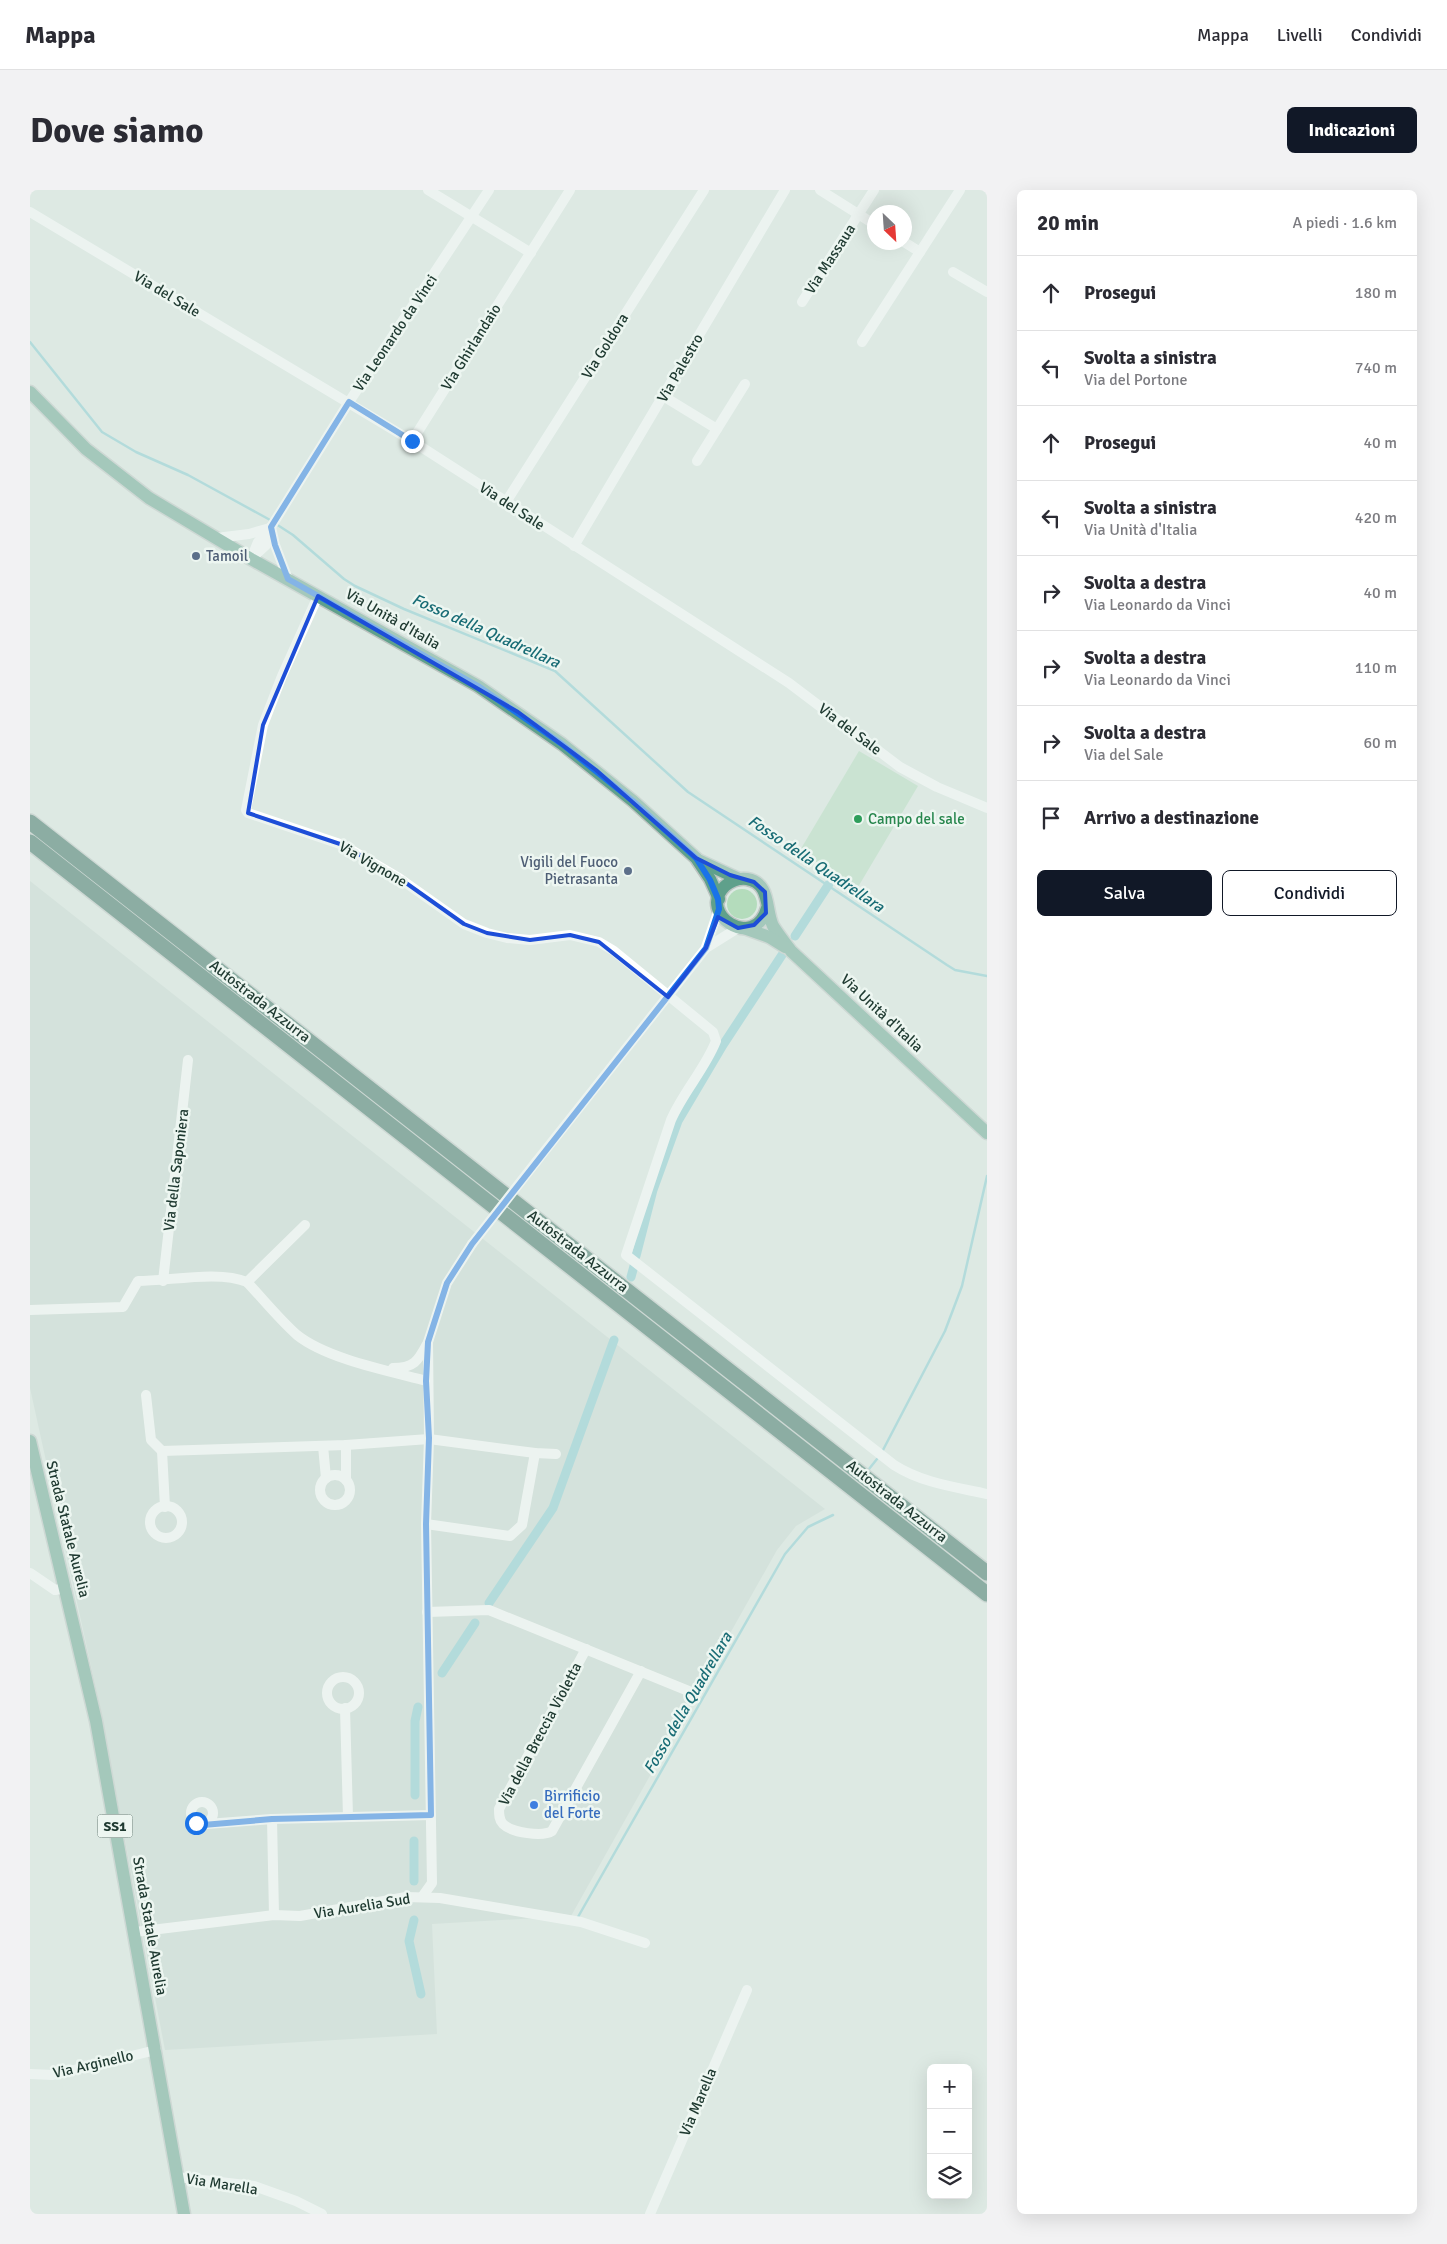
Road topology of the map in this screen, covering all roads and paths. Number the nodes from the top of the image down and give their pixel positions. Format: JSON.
{"nodes":[{"id":1,"x":428,"y":190,"type":"edge"},
{"id":2,"x":489,"y":190,"type":"edge"},
{"id":3,"x":570,"y":190,"type":"edge"},
{"id":4,"x":704,"y":190,"type":"edge"},
{"id":5,"x":785,"y":190,"type":"edge"},
{"id":6,"x":820,"y":190,"type":"edge"},
{"id":7,"x":874,"y":190,"type":"edge"},
{"id":8,"x":960,"y":190,"type":"edge"},
{"id":9,"x":30,"y":212,"type":"edge"},
{"id":10,"x":859,"y":214,"type":"junction"},
{"id":11,"x":472,"y":217,"type":"junction"},
{"id":12,"x":867,"y":219,"type":"edge"},
{"id":13,"x":912,"y":247,"type":"edge"},
{"id":14,"x":920,"y":252,"type":"junction"},
{"id":15,"x":531,"y":253,"type":"junction"},
{"id":16,"x":954,"y":272,"type":"dead end"},
{"id":17,"x":987,"y":292,"type":"edge"},
{"id":18,"x":802,"y":302,"type":"dead end"},
{"id":19,"x":862,"y":342,"type":"dead end"},
{"id":20,"x":745,"y":384,"type":"dead end"},
{"id":21,"x":30,"y":392,"type":"edge"},
{"id":22,"x":663,"y":396,"type":"junction"},
{"id":23,"x":349,"y":402,"type":"junction"},
{"id":24,"x":717,"y":428,"type":"junction"},
{"id":25,"x":412,"y":441,"type":"junction"},
{"id":26,"x":697,"y":461,"type":"dead end"},
{"id":27,"x":506,"y":502,"type":"junction"},
{"id":28,"x":271,"y":527,"type":"junction"},
{"id":29,"x":216,"y":538,"type":"junction"},
{"id":30,"x":574,"y":546,"type":"junction"},
{"id":31,"x":251,"y":559,"type":"junction"},
{"id":32,"x":288,"y":579,"type":"junction"},
{"id":33,"x":318,"y":596,"type":"junction"},
{"id":34,"x":987,"y":808,"type":"edge"},
{"id":35,"x":30,"y":822,"type":"edge"},
{"id":36,"x":30,"y":842,"type":"edge"},
{"id":37,"x":696,"y":858,"type":"junction"},
{"id":38,"x":739,"y":879,"type":"junction"},
{"id":39,"x":719,"y":904,"type":"junction"},
{"id":40,"x":767,"y":908,"type":"junction"},
{"id":41,"x":741,"y":928,"type":"junction"},
{"id":42,"x":706,"y":948,"type":"junction"},
{"id":43,"x":791,"y":951,"type":"junction"},
{"id":44,"x":668,"y":997,"type":"junction"},
{"id":45,"x":188,"y":1060,"type":"dead end"},
{"id":46,"x":987,"y":1133,"type":"edge"},
{"id":47,"x":305,"y":1225,"type":"dead end"},
{"id":48,"x":163,"y":1281,"type":"junction"},
{"id":49,"x":246,"y":1282,"type":"junction"},
{"id":50,"x":30,"y":1310,"type":"edge"},
{"id":51,"x":428,"y":1342,"type":"junction"},
{"id":52,"x":377,"y":1367,"type":"junction"},
{"id":53,"x":426,"y":1381,"type":"junction"},
{"id":54,"x":146,"y":1395,"type":"dead end"},
{"id":55,"x":429,"y":1438,"type":"junction"},
{"id":56,"x":30,"y":1441,"type":"edge"},
{"id":57,"x":346,"y":1445,"type":"junction"},
{"id":58,"x":323,"y":1446,"type":"junction"},
{"id":59,"x":162,"y":1451,"type":"junction"},
{"id":60,"x":535,"y":1453,"type":"junction"},
{"id":61,"x":556,"y":1454,"type":"dead end"},
{"id":62,"x":326,"y":1478,"type":"junction"},
{"id":63,"x":346,"y":1480,"type":"junction"},
{"id":64,"x":987,"y":1494,"type":"edge"},
{"id":65,"x":165,"y":1506,"type":"dead end"},
{"id":66,"x":426,"y":1524,"type":"junction"},
{"id":67,"x":30,"y":1573,"type":"edge"},
{"id":68,"x":987,"y":1573,"type":"edge"},
{"id":69,"x":66,"y":1588,"type":"junction"},
{"id":70,"x":987,"y":1594,"type":"edge"},
{"id":71,"x":427,"y":1612,"type":"junction"},
{"id":72,"x":586,"y":1649,"type":"junction"},
{"id":73,"x":641,"y":1672,"type":"junction"},
{"id":74,"x":690,"y":1692,"type":"dead end"},
{"id":75,"x":345,"y":1708,"type":"dead end"},
{"id":76,"x":431,"y":1815,"type":"junction"},
{"id":77,"x":348,"y":1817,"type":"junction"},
{"id":78,"x":272,"y":1819,"type":"junction"},
{"id":79,"x":207,"y":1824,"type":"dead end"},
{"id":80,"x":422,"y":1897,"type":"junction"},
{"id":81,"x":274,"y":1915,"type":"junction"},
{"id":82,"x":135,"y":1932,"type":"junction"},
{"id":83,"x":645,"y":1943,"type":"dead end"},
{"id":84,"x":747,"y":1990,"type":"dead end"},
{"id":85,"x":156,"y":2050,"type":"junction"},
{"id":86,"x":30,"y":2074,"type":"edge"},
{"id":87,"x":177,"y":2176,"type":"junction"},
{"id":88,"x":184,"y":2214,"type":"edge"},
{"id":89,"x":322,"y":2214,"type":"edge"},
{"id":90,"x":650,"y":2214,"type":"edge"}],
"edges":[{"from":1,"to":11,"type":"street"},
{"from":2,"to":11,"type":"street","name":"Via Leonardo da Vinci"},
{"from":3,"to":15,"type":"street","name":"Via Ghirlandaio"},
{"from":4,"to":27,"type":"street","name":"Via Goldora"},
{"from":5,"to":22,"type":"street","name":"Via Palestro"},
{"from":6,"to":10,"type":"street"},
{"from":7,"to":10,"type":"street","name":"Via Massaua"},
{"from":8,"to":14,"type":"street"},
{"from":9,"to":23,"type":"street","name":"Via del Sale"},
{"from":10,"to":12,"type":"street"},
{"from":10,"to":18,"type":"street","name":"Via Massaua"},
{"from":11,"to":15,"type":"street"},
{"from":11,"to":23,"type":"street","name":"Via Leonardo da Vinci"},
{"from":13,"to":14,"type":"street"},
{"from":14,"to":19,"type":"street"},
{"from":15,"to":25,"type":"street","name":"Via Ghirlandaio"},
{"from":16,"to":17,"type":"street"},
{"from":20,"to":24,"type":"street"},
{"from":21,"to":29,"type":"main road","name":"Via Unità d'Italia"},
{"from":22,"to":24,"type":"street"},
{"from":22,"to":30,"type":"street","name":"Via Palestro"},
{"from":23,"to":25,"type":"street","name":"Via del Sale"},
{"from":23,"to":28,"type":"street","name":"Via Leonardo da Vinci"},
{"from":24,"to":26,"type":"street"},
{"from":25,"to":27,"type":"street","name":"Via del Sale"},
{"from":27,"to":30,"type":"street","name":"Via del Sale"},
{"from":28,"to":29,"type":"street"},
{"from":28,"to":31,"type":"street","name":"Via Leonardo da Vinci"},
{"from":28,"to":32,"type":"street"},
{"from":29,"to":31,"type":"main road","name":"Via Unità d'Italia"},
{"from":30,"to":34,"type":"street","name":"Via del Sale"},
{"from":31,"to":32,"type":"main road","name":"Via Unità d'Italia"},
{"from":32,"to":33,"type":"main road","name":"Via Unità d'Italia"},
{"from":33,"to":37,"type":"main road","name":"Via Unità d'Italia"},
{"from":33,"to":44,"type":"street","name":"Via Vignone"},
{"from":35,"to":68,"type":"highway","name":"Autostrada Azzurra"},
{"from":36,"to":70,"type":"highway","name":"Autostrada Azzurra"},
{"from":37,"to":38,"type":"main road"},
{"from":37,"to":39,"type":"main road","name":"Via Unità d'Italia"},
{"from":38,"to":39,"type":"main road"},
{"from":38,"to":40,"type":"main road"},
{"from":39,"to":41,"type":"main road"},
{"from":39,"to":42,"type":"street"},
{"from":40,"to":41,"type":"main road"},
{"from":40,"to":43,"type":"main road","name":"Via Unità d'Italia"},
{"from":41,"to":42,"type":"street"},
{"from":41,"to":43,"type":"main road"},
{"from":42,"to":44,"type":"street"},
{"from":43,"to":46,"type":"main road","name":"Via Unità d'Italia"},
{"from":44,"to":51,"type":"street","bridge":true},
{"from":44,"to":64,"type":"street"},
{"from":45,"to":48,"type":"street","name":"Via della Saponiera"},
{"from":47,"to":49,"type":"street"},
{"from":48,"to":49,"type":"street"},
{"from":48,"to":50,"type":"street"},
{"from":49,"to":52,"type":"street"},
{"from":51,"to":52,"type":"street"},
{"from":51,"to":53,"type":"street"},
{"from":52,"to":53,"type":"street"},
{"from":53,"to":55,"type":"street"},
{"from":54,"to":59,"type":"street"},
{"from":55,"to":57,"type":"street"},
{"from":55,"to":60,"type":"street"},
{"from":55,"to":66,"type":"street"},
{"from":56,"to":69,"type":"main road","name":"Strada Statale Aurelia","number":"SS1"},
{"from":57,"to":58,"type":"street"},
{"from":57,"to":63,"type":"street"},
{"from":58,"to":59,"type":"street"},
{"from":58,"to":62,"type":"street"},
{"from":59,"to":65,"type":"street"},
{"from":60,"to":61,"type":"street"},
{"from":60,"to":66,"type":"street"},
{"from":62,"to":63,"type":"street"},
{"from":62,"to":63,"type":"street"},
{"from":66,"to":71,"type":"street"},
{"from":67,"to":69,"type":"street"},
{"from":69,"to":82,"type":"main road","name":"Strada Statale Aurelia","number":"SS1"},
{"from":71,"to":72,"type":"street"},
{"from":71,"to":76,"type":"street"},
{"from":72,"to":73,"type":"street"},
{"from":72,"to":73,"type":"street","name":"Via della Breccia Violetta"},
{"from":73,"to":74,"type":"street"},
{"from":75,"to":77,"type":"street"},
{"from":76,"to":77,"type":"street"},
{"from":76,"to":80,"type":"street"},
{"from":77,"to":78,"type":"street"},
{"from":78,"to":79,"type":"street"},
{"from":78,"to":81,"type":"street"},
{"from":80,"to":81,"type":"street","name":"Via Aurelia Sud"},
{"from":80,"to":83,"type":"street","name":"Via Aurelia Sud"},
{"from":81,"to":82,"type":"street","name":"Via Aurelia Sud"},
{"from":82,"to":85,"type":"main road","name":"Strada Statale Aurelia","number":"SS1"},
{"from":84,"to":90,"type":"street","name":"Via Marella"},
{"from":85,"to":86,"type":"street","name":"Via Arginello"},
{"from":85,"to":87,"type":"main road","name":"Strada Statale Aurelia","number":"SS1"},
{"from":87,"to":88,"type":"main road","name":"Strada Statale Aurelia","number":"SS1"},
{"from":87,"to":89,"type":"street","name":"Via Marella"}]}
